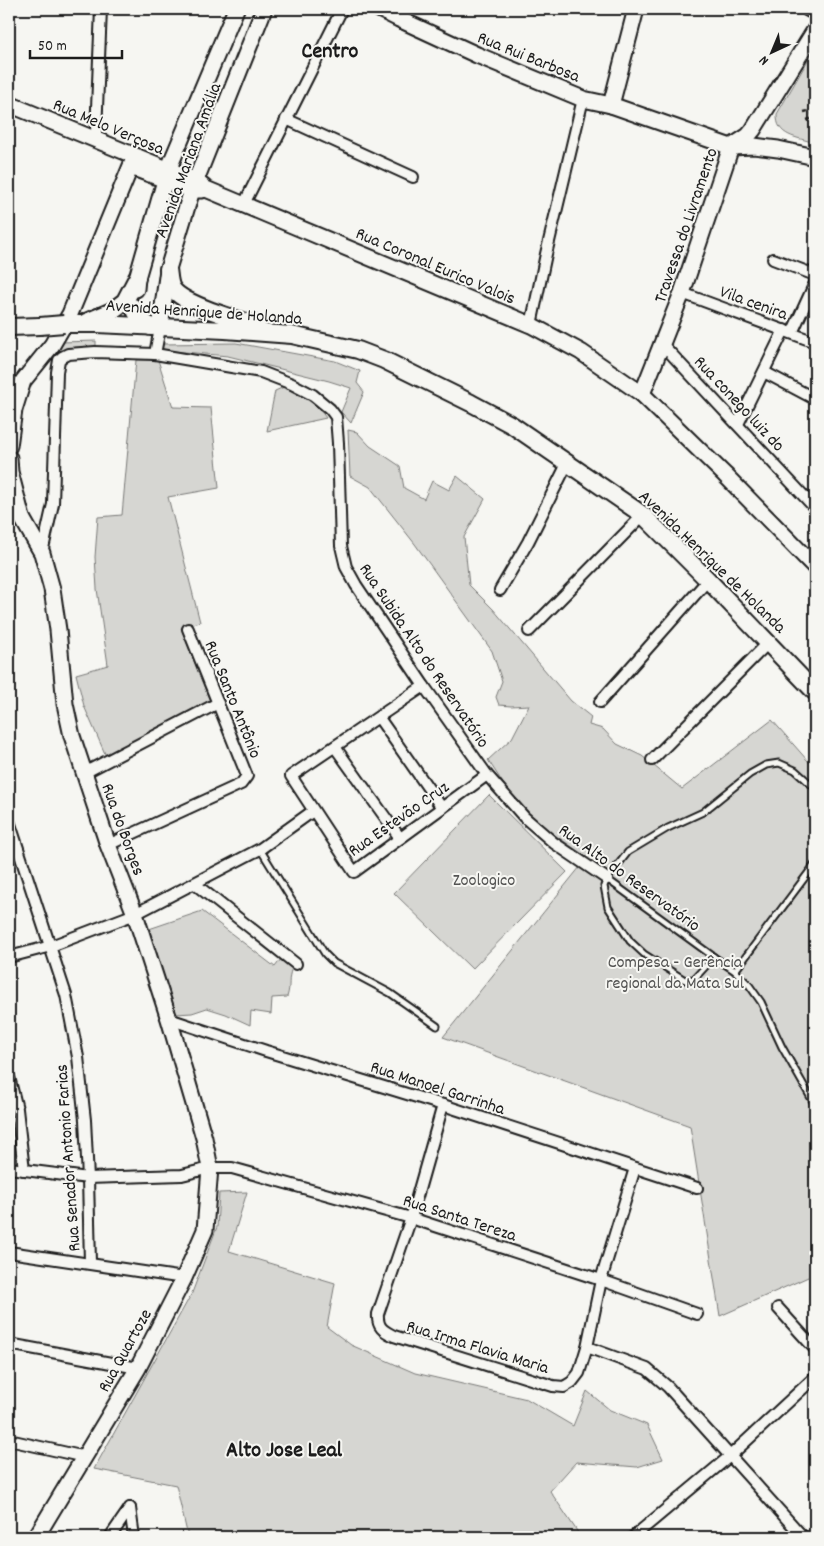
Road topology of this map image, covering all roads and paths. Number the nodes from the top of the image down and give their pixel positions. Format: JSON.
{"nodes":[{"id":1,"x":101,"y":9,"type":"edge"},
{"id":2,"x":236,"y":9,"type":"edge"},
{"id":3,"x":264,"y":9,"type":"edge"},
{"id":4,"x":342,"y":9,"type":"edge"},
{"id":5,"x":379,"y":9,"type":"edge"},
{"id":6,"x":636,"y":9,"type":"edge"},
{"id":7,"x":808,"y":9,"type":"edge"},
{"id":8,"x":815,"y":11,"type":"edge"},
{"id":9,"x":815,"y":30,"type":"edge"},
{"id":10,"x":597,"y":102,"type":"junction"},
{"id":11,"x":9,"y":104,"type":"edge"},
{"id":12,"x":815,"y":104,"type":"edge"},
{"id":13,"x":813,"y":110,"type":"junction"},
{"id":14,"x":804,"y":112,"type":"dead end"},
{"id":15,"x":814,"y":118,"type":"junction"},
{"id":16,"x":286,"y":119,"type":"junction"},
{"id":17,"x":807,"y":120,"type":"dead end"},
{"id":18,"x":815,"y":123,"type":"edge"},
{"id":19,"x":96,"y":133,"type":"dead end"},
{"id":20,"x":730,"y":147,"type":"junction"},
{"id":21,"x":815,"y":157,"type":"edge"},
{"id":22,"x":133,"y":161,"type":"junction"},
{"id":23,"x":167,"y":176,"type":"junction"},
{"id":24,"x":413,"y":177,"type":"dead end"},
{"id":25,"x":198,"y":187,"type":"junction"},
{"id":26,"x":244,"y":204,"type":"junction"},
{"id":27,"x":773,"y":258,"type":"dead end"},
{"id":28,"x":168,"y":269,"type":"junction"},
{"id":29,"x":815,"y":274,"type":"edge"},
{"id":30,"x":137,"y":278,"type":"junction"},
{"id":31,"x":815,"y":283,"type":"edge"},
{"id":32,"x":682,"y":293,"type":"junction"},
{"id":33,"x":133,"y":307,"type":"junction"},
{"id":34,"x":80,"y":323,"type":"junction"},
{"id":35,"x":531,"y":325,"type":"junction"},
{"id":36,"x":132,"y":326,"type":"junction"},
{"id":37,"x":156,"y":327,"type":"junction"},
{"id":38,"x":11,"y":329,"type":"edge"},
{"id":39,"x":788,"y":332,"type":"junction"},
{"id":40,"x":292,"y":335,"type":"junction"},
{"id":41,"x":815,"y":342,"type":"edge"},
{"id":42,"x":662,"y":343,"type":"junction"},
{"id":43,"x":155,"y":354,"type":"junction"},
{"id":44,"x":764,"y":372,"type":"junction"},
{"id":45,"x":24,"y":381,"type":"junction"},
{"id":46,"x":9,"y":391,"type":"edge"},
{"id":47,"x":642,"y":394,"type":"junction"},
{"id":48,"x":815,"y":399,"type":"edge"},
{"id":49,"x":10,"y":419,"type":"edge"},
{"id":50,"x":738,"y":424,"type":"junction"},
{"id":51,"x":9,"y":446,"type":"edge"},
{"id":52,"x":9,"y":458,"type":"edge"},
{"id":53,"x":568,"y":462,"type":"junction"},
{"id":54,"x":9,"y":508,"type":"edge"},
{"id":55,"x":815,"y":508,"type":"edge"},
{"id":56,"x":643,"y":515,"type":"junction"},
{"id":57,"x":22,"y":518,"type":"junction"},
{"id":58,"x":42,"y":553,"type":"junction"},
{"id":59,"x":815,"y":567,"type":"edge"},
{"id":60,"x":708,"y":580,"type":"junction"},
{"id":61,"x":500,"y":590,"type":"dead end"},
{"id":62,"x":188,"y":629,"type":"dead end"},
{"id":63,"x":529,"y":631,"type":"dead end"},
{"id":64,"x":769,"y":642,"type":"junction"},
{"id":65,"x":424,"y":686,"type":"junction"},
{"id":66,"x":815,"y":692,"type":"edge"},
{"id":67,"x":600,"y":702,"type":"dead end"},
{"id":68,"x":218,"y":703,"type":"junction"},
{"id":69,"x":379,"y":718,"type":"junction"},
{"id":70,"x":335,"y":747,"type":"junction"},
{"id":71,"x":652,"y":760,"type":"dead end"},
{"id":72,"x":84,"y":773,"type":"junction"},
{"id":73,"x":488,"y":775,"type":"junction"},
{"id":74,"x":815,"y":788,"type":"edge"},
{"id":75,"x":442,"y":808,"type":"junction"},
{"id":76,"x":314,"y":811,"type":"junction"},
{"id":77,"x":9,"y":821,"type":"edge"},
{"id":78,"x":400,"y":838,"type":"junction"},
{"id":79,"x":108,"y":844,"type":"junction"},
{"id":80,"x":260,"y":849,"type":"junction"},
{"id":81,"x":815,"y":864,"type":"edge"},
{"id":82,"x":607,"y":879,"type":"junction"},
{"id":83,"x":195,"y":884,"type":"junction"},
{"id":84,"x":135,"y":914,"type":"junction"},
{"id":85,"x":51,"y":946,"type":"junction"},
{"id":86,"x":714,"y":957,"type":"junction"},
{"id":87,"x":9,"y":958,"type":"edge"},
{"id":88,"x":296,"y":964,"type":"dead end"},
{"id":89,"x":735,"y":971,"type":"junction"},
{"id":90,"x":169,"y":1019,"type":"junction"},
{"id":91,"x":437,"y":1026,"type":"dead end"},
{"id":92,"x":9,"y":1077,"type":"edge"},
{"id":93,"x":11,"y":1088,"type":"edge"},
{"id":94,"x":443,"y":1105,"type":"junction"},
{"id":95,"x":815,"y":1105,"type":"edge"},
{"id":96,"x":9,"y":1168,"type":"edge"},
{"id":97,"x":210,"y":1168,"type":"junction"},
{"id":98,"x":635,"y":1168,"type":"junction"},
{"id":99,"x":24,"y":1170,"type":"junction"},
{"id":100,"x":88,"y":1178,"type":"junction"},
{"id":101,"x":697,"y":1188,"type":"dead end"},
{"id":102,"x":411,"y":1218,"type":"junction"},
{"id":103,"x":9,"y":1252,"type":"edge"},
{"id":104,"x":90,"y":1263,"type":"junction"},
{"id":105,"x":184,"y":1278,"type":"junction"},
{"id":106,"x":601,"y":1280,"type":"junction"},
{"id":107,"x":778,"y":1308,"type":"dead end"},
{"id":108,"x":697,"y":1314,"type":"dead end"},
{"id":109,"x":9,"y":1344,"type":"edge"},
{"id":110,"x":587,"y":1347,"type":"junction"},
{"id":111,"x":815,"y":1349,"type":"edge"},
{"id":112,"x":138,"y":1368,"type":"junction"},
{"id":113,"x":815,"y":1377,"type":"edge"},
{"id":114,"x":12,"y":1443,"type":"edge"},
{"id":115,"x":730,"y":1456,"type":"junction"},
{"id":116,"x":85,"y":1457,"type":"junction"},
{"id":117,"x":36,"y":1537,"type":"edge"},
{"id":118,"x":110,"y":1537,"type":"edge"},
{"id":119,"x":134,"y":1537,"type":"edge"},
{"id":120,"x":633,"y":1537,"type":"edge"},
{"id":121,"x":803,"y":1537,"type":"edge"}],
"edges":[{"from":1,"to":19,"type":"street"},
{"from":2,"to":23,"type":"main road","name":"Avenida Mariana Amália"},
{"from":3,"to":25,"type":"main road","name":"Avenida Mariana Amália"},
{"from":4,"to":16,"type":"street"},
{"from":5,"to":10,"type":"main road","name":"Rua Rui Barbosa"},
{"from":6,"to":10,"type":"main road"},
{"from":7,"to":8,"type":"main road"},
{"from":9,"to":20,"type":"main road","name":"Travessa do Livramento"},
{"from":10,"to":20,"type":"main road","name":"Rua Rui Barbosa"},
{"from":10,"to":35,"type":"street"},
{"from":11,"to":22,"type":"main road","name":"Rua Melo Verçosa"},
{"from":12,"to":13,"type":"path"},
{"from":13,"to":14,"type":"path"},
{"from":13,"to":15,"type":"path"},
{"from":15,"to":17,"type":"path"},
{"from":15,"to":18,"type":"path"},
{"from":16,"to":24,"type":"street"},
{"from":16,"to":26,"type":"street"},
{"from":20,"to":21,"type":"main road"},
{"from":20,"to":32,"type":"main road","name":"Travessa do Livramento"},
{"from":22,"to":23,"type":"main road","name":"Rua Melo Verçosa"},
{"from":22,"to":45,"type":"main road"},
{"from":23,"to":25,"type":"main road","name":"Rua Melo Verçosa"},
{"from":23,"to":30,"type":"main road","name":"Avenida Mariana Amália"},
{"from":25,"to":26,"type":"main road","name":"Rua Coronal Eurico Valois"},
{"from":25,"to":28,"type":"main road","name":"Avenida Mariana Amália"},
{"from":26,"to":35,"type":"main road","name":"Rua Coronal Eurico Valois"},
{"from":27,"to":29,"type":"street"},
{"from":28,"to":37,"type":"main road","name":"Avenida Mariana Amália"},
{"from":28,"to":40,"type":"main road"},
{"from":30,"to":33,"type":"main road","name":"Avenida Mariana Amália"},
{"from":30,"to":34,"type":"main road"},
{"from":31,"to":39,"type":"street"},
{"from":32,"to":39,"type":"street","name":"Vila cenira"},
{"from":32,"to":42,"type":"main road","name":"Travessa do Livramento"},
{"from":33,"to":36,"type":"main road","name":"Avenida Mariana Amália"},
{"from":33,"to":37,"type":"main road"},
{"from":34,"to":36,"type":"main road","name":"Avenida Henrique de Holanda"},
{"from":34,"to":38,"type":"main road","name":"Avenida Henrique de Holanda","bridge":true},
{"from":35,"to":47,"type":"main road","name":"Rua Coronal Eurico Valois"},
{"from":36,"to":37,"type":"main road","name":"Avenida Henrique de Holanda"},
{"from":37,"to":40,"type":"main road","name":"Avenida Henrique de Holanda"},
{"from":37,"to":43,"type":"street"},
{"from":39,"to":41,"type":"street","name":"Vila cenira"},
{"from":39,"to":44,"type":"street"},
{"from":40,"to":53,"type":"main road","name":"Avenida Henrique de Holanda"},
{"from":42,"to":47,"type":"main road","name":"Travessa do Livramento"},
{"from":42,"to":50,"type":"street","name":"Rua conego luiz do"},
{"from":43,"to":58,"type":"street","name":"Rua Subida Alto do Reservatório"},
{"from":43,"to":65,"type":"street","name":"Rua Subida Alto do Reservatório"},
{"from":44,"to":48,"type":"street"},
{"from":44,"to":50,"type":"street"},
{"from":45,"to":46,"type":"main road"},
{"from":45,"to":49,"type":"main road"},
{"from":47,"to":59,"type":"main road","name":"Rua Coronal Eurico Valois"},
{"from":49,"to":51,"type":"main road"},
{"from":50,"to":55,"type":"street","name":"Rua conego luiz do"},
{"from":52,"to":57,"type":"main road"},
{"from":53,"to":56,"type":"main road","name":"Avenida Henrique de Holanda"},
{"from":53,"to":61,"type":"street"},
{"from":54,"to":57,"type":"main road","name":"Rua do Borges"},
{"from":56,"to":60,"type":"main road","name":"Avenida Henrique de Holanda"},
{"from":56,"to":63,"type":"street"},
{"from":57,"to":58,"type":"main road","name":"Rua do Borges"},
{"from":58,"to":72,"type":"main road","name":"Rua do Borges"},
{"from":60,"to":64,"type":"main road","name":"Avenida Henrique de Holanda"},
{"from":60,"to":67,"type":"street"},
{"from":62,"to":68,"type":"street","name":"Rua Santo Antônio"},
{"from":64,"to":66,"type":"main road","name":"Avenida Henrique de Holanda"},
{"from":64,"to":71,"type":"street"},
{"from":65,"to":69,"type":"street","name":"Rua Estevão Cruz"},
{"from":65,"to":73,"type":"street","name":"Rua Subida Alto do Reservatório"},
{"from":68,"to":72,"type":"street"},
{"from":68,"to":79,"type":"street","name":"Rua Santo Antônio"},
{"from":69,"to":70,"type":"street","name":"Rua Estevão Cruz"},
{"from":69,"to":75,"type":"street"},
{"from":70,"to":76,"type":"street","name":"Rua Estevão Cruz"},
{"from":70,"to":78,"type":"street"},
{"from":72,"to":79,"type":"main road","name":"Rua do Borges"},
{"from":73,"to":75,"type":"street","name":"Rua Estevão Cruz"},
{"from":73,"to":82,"type":"street","name":"Rua Alto do Reservatório"},
{"from":74,"to":82,"type":"lane"},
{"from":75,"to":78,"type":"street","name":"Rua Estevão Cruz"},
{"from":76,"to":78,"type":"street","name":"Rua Estevão Cruz"},
{"from":76,"to":80,"type":"street"},
{"from":77,"to":85,"type":"street","name":"Rua Senador Antonio Farias"},
{"from":79,"to":84,"type":"main road","name":"Rua do Borges"},
{"from":80,"to":83,"type":"street"},
{"from":80,"to":91,"type":"lane"},
{"from":81,"to":89,"type":"lane"},
{"from":82,"to":86,"type":"lane","name":"Rua Alto do Reservatório"},
{"from":82,"to":86,"type":"lane"},
{"from":83,"to":84,"type":"street"},
{"from":83,"to":88,"type":"street"},
{"from":84,"to":85,"type":"street"},
{"from":84,"to":90,"type":"main road","name":"Rua do Borges"},
{"from":85,"to":87,"type":"street"},
{"from":85,"to":100,"type":"street","name":"Rua Senador Antonio Farias"},
{"from":86,"to":89,"type":"lane","name":"Rua Alto do Reservatório"},
{"from":89,"to":95,"type":"lane","name":"Rua Alto do Reservatório"},
{"from":90,"to":94,"type":"street","name":"Rua Manoel Garrinha"},
{"from":90,"to":97,"type":"main road","name":"Rua do Borges"},
{"from":92,"to":93,"type":"street"},
{"from":93,"to":99,"type":"street"},
{"from":94,"to":98,"type":"street","name":"Rua Manoel Garrinha"},
{"from":94,"to":102,"type":"street"},
{"from":96,"to":99,"type":"street","name":"Rua Santa Tereza"},
{"from":97,"to":100,"type":"street","name":"Rua Santa Tereza"},
{"from":97,"to":102,"type":"street","name":"Rua Santa Tereza"},
{"from":97,"to":105,"type":"main road","name":"Rua Quartoze"},
{"from":98,"to":101,"type":"street","name":"Rua Manoel Garrinha"},
{"from":98,"to":106,"type":"street"},
{"from":99,"to":100,"type":"street","name":"Rua Santa Tereza"},
{"from":100,"to":104,"type":"street","name":"Rua Senador Antonio Farias"},
{"from":102,"to":106,"type":"street","name":"Rua Santa Tereza"},
{"from":102,"to":110,"type":"street","name":"Rua Irma Flavia Maria"},
{"from":103,"to":104,"type":"street"},
{"from":104,"to":105,"type":"street"},
{"from":105,"to":112,"type":"main road","name":"Rua Quartoze"},
{"from":106,"to":108,"type":"street","name":"Rua Santa Tereza"},
{"from":106,"to":110,"type":"street"},
{"from":107,"to":111,"type":"street"},
{"from":109,"to":112,"type":"street"},
{"from":110,"to":115,"type":"street"},
{"from":112,"to":116,"type":"main road","name":"Rua Quartoze"},
{"from":113,"to":115,"type":"street"},
{"from":114,"to":116,"type":"street"},
{"from":115,"to":120,"type":"street"},
{"from":115,"to":121,"type":"street"},
{"from":116,"to":117,"type":"main road","name":"Rua Quartoze"},
{"from":118,"to":119,"type":"street"}]}
